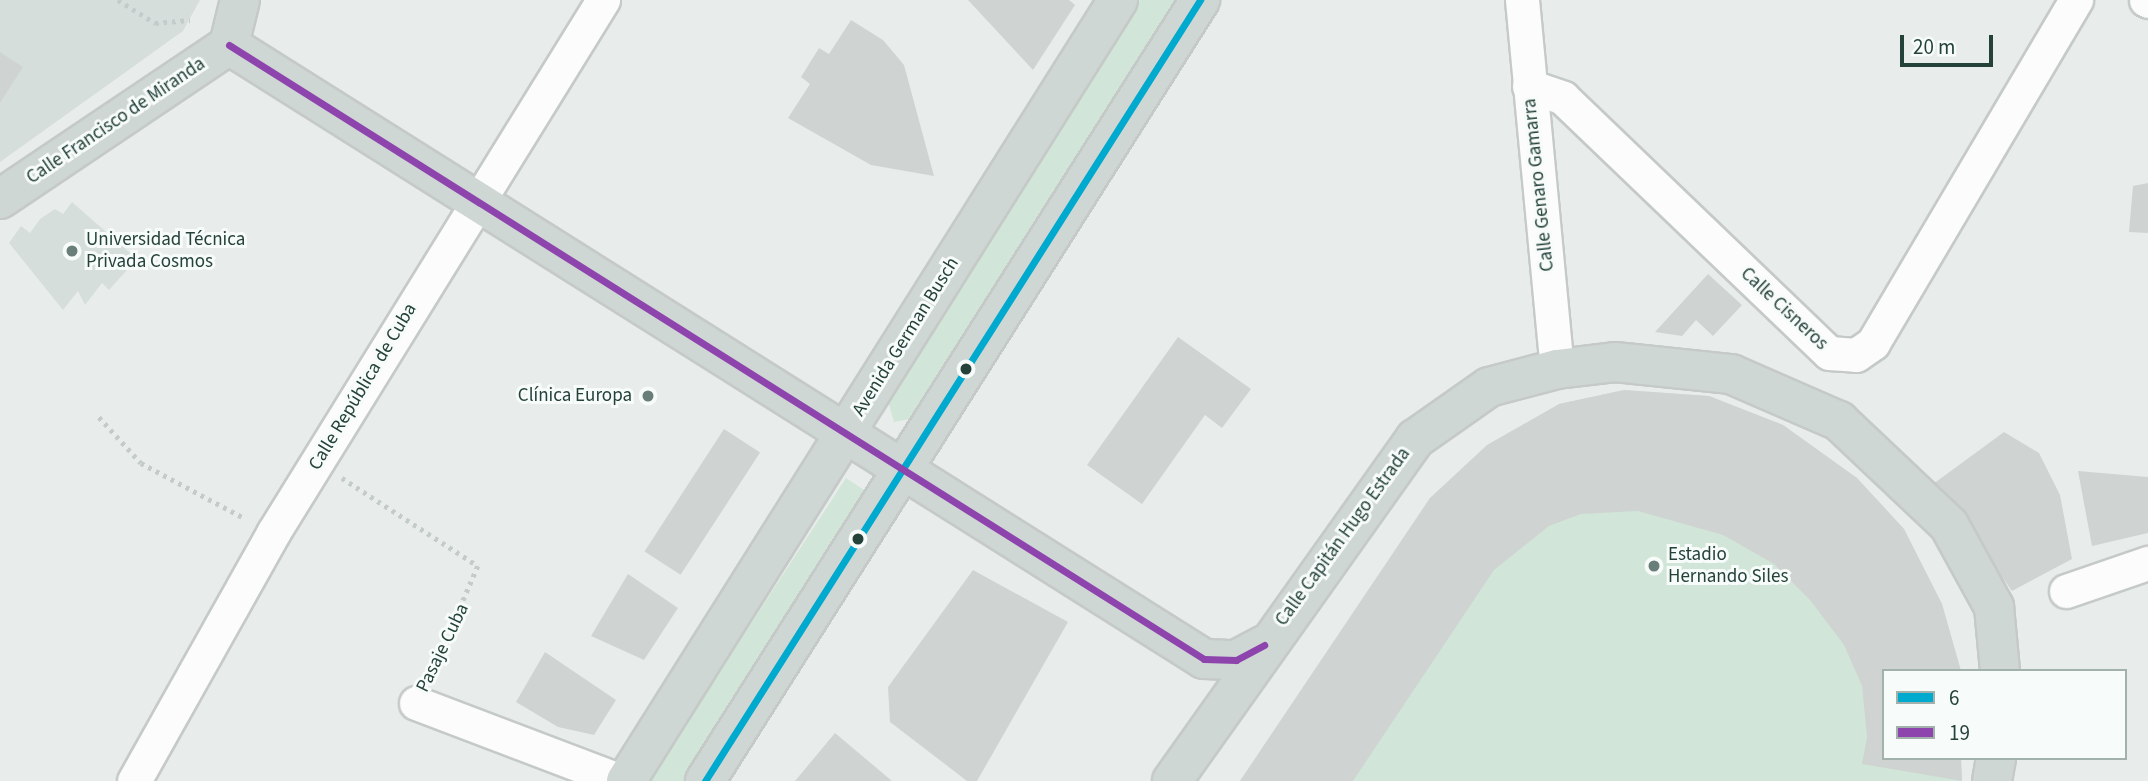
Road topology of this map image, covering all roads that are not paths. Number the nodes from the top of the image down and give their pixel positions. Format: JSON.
{"nodes":[{"id":1,"x":240,"y":0,"type":"edge"},
{"id":2,"x":603,"y":0,"type":"edge"},
{"id":3,"x":1118,"y":0,"type":"edge"},
{"id":4,"x":1200,"y":0,"type":"edge"},
{"id":5,"x":1522,"y":0,"type":"edge"},
{"id":6,"x":2076,"y":0,"type":"edge"},
{"id":7,"x":229,"y":45,"type":"junction"},
{"id":8,"x":1529,"y":86,"type":"junction"},
{"id":9,"x":0,"y":199,"type":"edge"},
{"id":10,"x":477,"y":200,"type":"junction"},
{"id":11,"x":1557,"y":369,"type":"junction"},
{"id":12,"x":848,"y":431,"type":"junction"},
{"id":13,"x":904,"y":467,"type":"junction"},
{"id":14,"x":2148,"y":562,"type":"edge"},
{"id":15,"x":2066,"y":591,"type":"dead end"},
{"id":16,"x":1264,"y":645,"type":"junction"},
{"id":17,"x":1204,"y":659,"type":"junction"},
{"id":18,"x":2000,"y":669,"type":"edge"},
{"id":19,"x":416,"y":703,"type":"road end"},
{"id":20,"x":1213,"y":723,"type":"junction"},
{"id":21,"x":1996,"y":760,"type":"edge"},
{"id":22,"x":134,"y":781,"type":"edge"},
{"id":23,"x":624,"y":781,"type":"edge"},
{"id":24,"x":705,"y":781,"type":"edge"},
{"id":25,"x":1172,"y":781,"type":"edge"},
{"id":26,"x":1992,"y":781,"type":"edge"}],
"edges":[{"from":1,"to":7,"type":"main road"},
{"from":2,"to":10,"type":"street","name":"Calle República de Cuba"},
{"from":3,"to":12,"type":"main road","name":"Avenida German Busch"},
{"from":4,"to":13,"type":"main road"},
{"from":5,"to":8,"type":"street","name":"Calle Genaro Gamarra"},
{"from":6,"to":8,"type":"street","name":"Calle Cisneros"},
{"from":7,"to":9,"type":"main road","name":"Calle Francisco de Miranda"},
{"from":7,"to":10,"type":"main road"},
{"from":8,"to":11,"type":"street","name":"Calle Genaro Gamarra"},
{"from":10,"to":12,"type":"main road"},
{"from":10,"to":22,"type":"street","name":"Calle República de Cuba"},
{"from":11,"to":16,"type":"main road","name":"Calle Capitán Hugo Estrada"},
{"from":11,"to":18,"type":"main road","name":"Calle Capitán Hugo Estrada"},
{"from":12,"to":13,"type":"main road"},
{"from":12,"to":23,"type":"main road","name":"Avenida German Busch"},
{"from":13,"to":17,"type":"main road"},
{"from":13,"to":24,"type":"main road"},
{"from":14,"to":15,"type":"street"},
{"from":16,"to":17,"type":"main road"},
{"from":16,"to":20,"type":"main road","name":"Calle Capitán Hugo Estrada"},
{"from":17,"to":20,"type":"main road"},
{"from":19,"to":23,"type":"street","name":"Pasaje Cuba"},
{"from":20,"to":25,"type":"main road","name":"Calle Capitán Hugo Estrada"},
{"from":21,"to":26,"type":"main road"}]}
